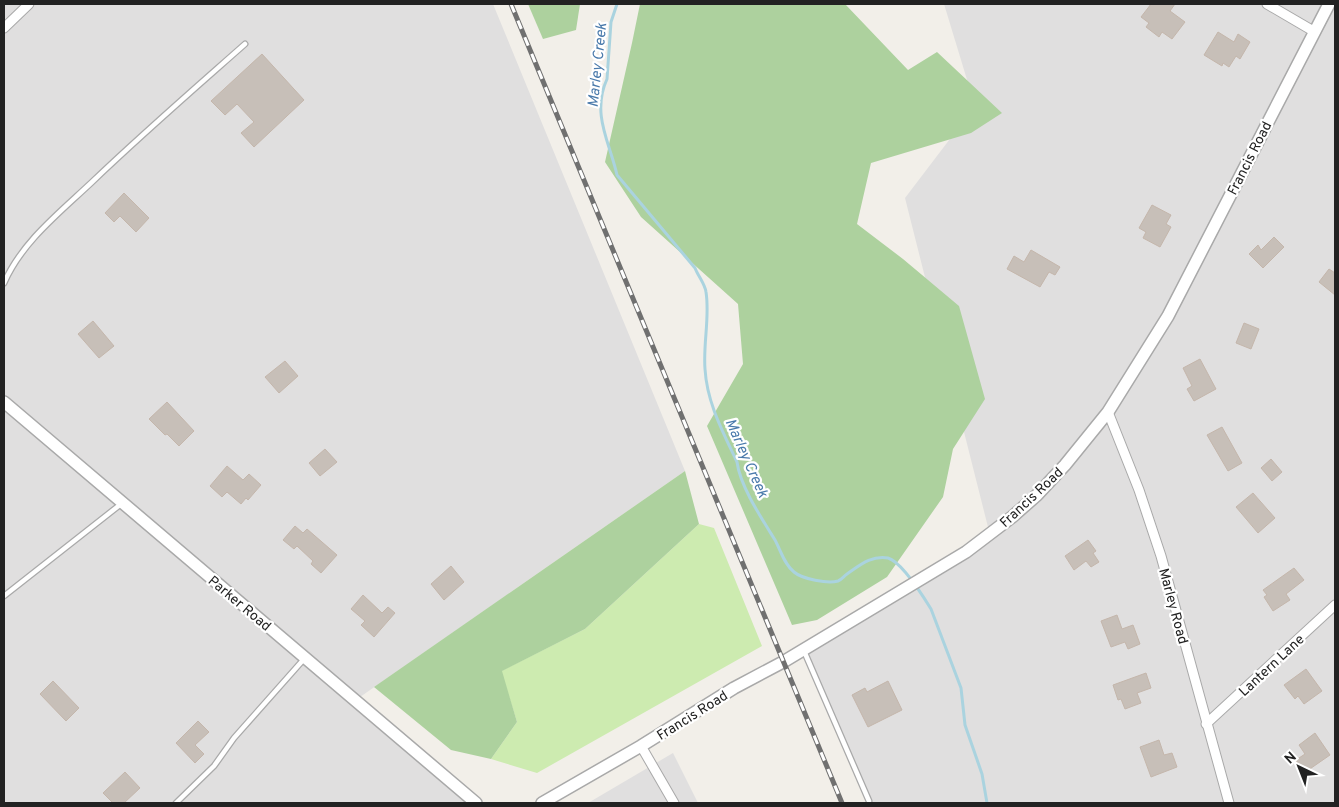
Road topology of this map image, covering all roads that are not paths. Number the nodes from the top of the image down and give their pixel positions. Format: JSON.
{"nodes":[{"id":1,"x":29,"y":4,"type":"edge"},
{"id":2,"x":1267,"y":4,"type":"edge"},
{"id":3,"x":1329,"y":4,"type":"edge"},
{"id":4,"x":4,"y":28,"type":"edge"},
{"id":5,"x":1315,"y":32,"type":"junction"},
{"id":6,"x":245,"y":44,"type":"dead end"},
{"id":7,"x":4,"y":283,"type":"edge"},
{"id":8,"x":4,"y":402,"type":"edge"},
{"id":9,"x":1108,"y":412,"type":"junction"},
{"id":10,"x":122,"y":503,"type":"junction"},
{"id":11,"x":4,"y":596,"type":"edge"},
{"id":12,"x":1335,"y":605,"type":"edge"},
{"id":13,"x":803,"y":650,"type":"junction"},
{"id":14,"x":305,"y":658,"type":"junction"},
{"id":15,"x":1206,"y":724,"type":"junction"},
{"id":16,"x":641,"y":746,"type":"junction"},
{"id":17,"x":870,"y":800,"type":"dead end"},
{"id":18,"x":176,"y":803,"type":"edge"},
{"id":19,"x":476,"y":803,"type":"edge"},
{"id":20,"x":542,"y":803,"type":"edge"},
{"id":21,"x":674,"y":803,"type":"edge"},
{"id":22,"x":1229,"y":803,"type":"edge"}],
"edges":[{"from":1,"to":4,"type":"street"},
{"from":2,"to":5,"type":"street"},
{"from":3,"to":5,"type":"street","name":"Francis Road"},
{"from":5,"to":9,"type":"street","name":"Francis Road"},
{"from":6,"to":7,"type":"lane"},
{"from":8,"to":10,"type":"street","name":"Parker Road"},
{"from":9,"to":13,"type":"street","name":"Francis Road"},
{"from":9,"to":15,"type":"street","name":"Marley Road"},
{"from":10,"to":11,"type":"lane"},
{"from":10,"to":14,"type":"street","name":"Parker Road"},
{"from":12,"to":15,"type":"street","name":"Lantern Lane"},
{"from":13,"to":16,"type":"street","name":"Francis Road"},
{"from":13,"to":17,"type":"lane"},
{"from":14,"to":18,"type":"lane"},
{"from":14,"to":19,"type":"street","name":"Parker Road"},
{"from":15,"to":22,"type":"street","name":"Marley Road"},
{"from":16,"to":20,"type":"street","name":"Francis Road"},
{"from":16,"to":21,"type":"street"}]}
